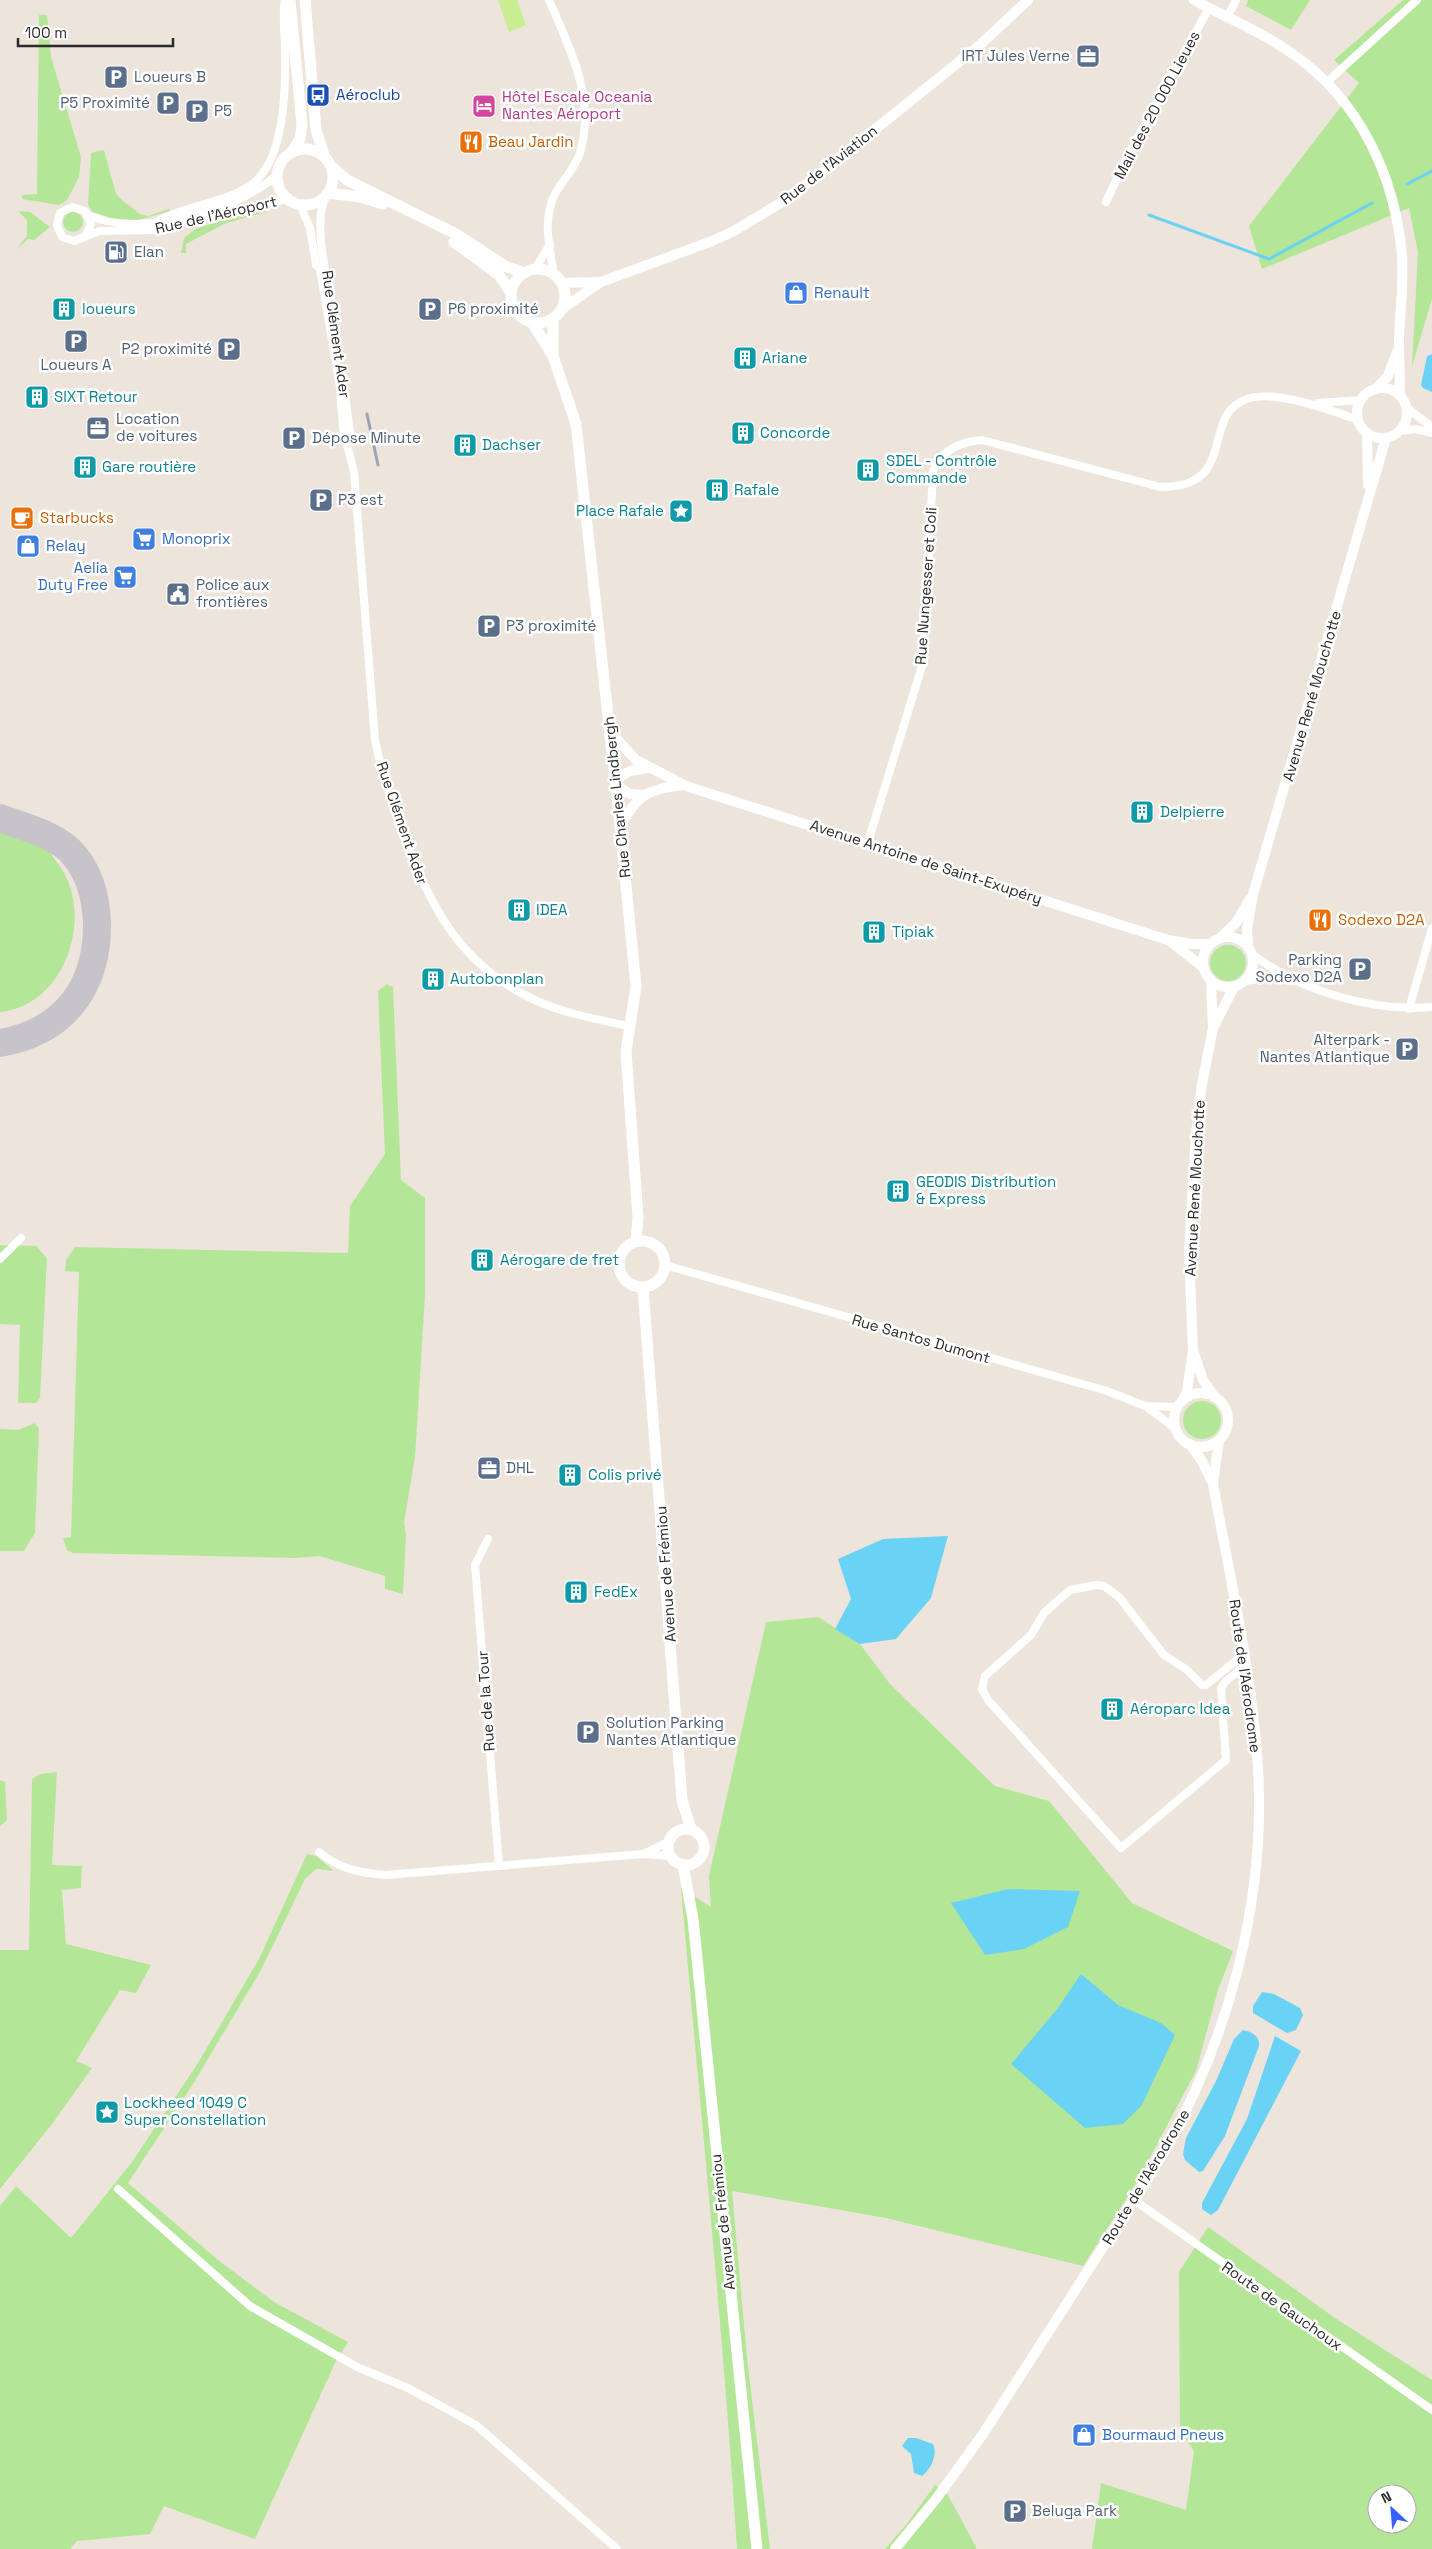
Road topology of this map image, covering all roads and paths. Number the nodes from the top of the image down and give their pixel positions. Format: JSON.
{"nodes":[{"id":1,"x":285,"y":0,"type":"edge"},
{"id":2,"x":290,"y":0,"type":"edge"},
{"id":3,"x":305,"y":0,"type":"edge"},
{"id":4,"x":549,"y":0,"type":"edge"},
{"id":5,"x":1028,"y":0,"type":"edge"},
{"id":6,"x":1194,"y":0,"type":"edge"},
{"id":7,"x":1236,"y":0,"type":"edge"},
{"id":8,"x":1417,"y":0,"type":"edge"},
{"id":9,"x":1209,"y":8,"type":"junction"},
{"id":10,"x":1227,"y":18,"type":"junction"},
{"id":11,"x":1327,"y":82,"type":"junction"},
{"id":12,"x":292,"y":152,"type":"junction"},
{"id":13,"x":324,"y":155,"type":"junction"},
{"id":14,"x":332,"y":167,"type":"junction"},
{"id":15,"x":277,"y":175,"type":"junction"},
{"id":16,"x":327,"y":195,"type":"junction"},
{"id":17,"x":287,"y":198,"type":"junction"},
{"id":18,"x":1106,"y":202,"type":"dead end"},
{"id":19,"x":300,"y":205,"type":"junction"},
{"id":20,"x":412,"y":213,"type":"junction"},
{"id":21,"x":88,"y":215,"type":"junction"},
{"id":22,"x":156,"y":222,"type":"junction"},
{"id":23,"x":439,"y":227,"type":"junction"},
{"id":24,"x":86,"y":236,"type":"junction"},
{"id":25,"x":550,"y":244,"type":"junction"},
{"id":26,"x":529,"y":271,"type":"junction"},
{"id":27,"x":554,"y":274,"type":"junction"},
{"id":28,"x":601,"y":282,"type":"junction"},
{"id":29,"x":562,"y":283,"type":"junction"},
{"id":30,"x":511,"y":294,"type":"junction"},
{"id":31,"x":562,"y":309,"type":"junction"},
{"id":32,"x":553,"y":318,"type":"junction"},
{"id":33,"x":532,"y":322,"type":"junction"},
{"id":34,"x":1399,"y":339,"type":"junction"},
{"id":35,"x":553,"y":356,"type":"junction"},
{"id":36,"x":1376,"y":389,"type":"junction"},
{"id":37,"x":1400,"y":396,"type":"junction"},
{"id":38,"x":1362,"y":400,"type":"junction"},
{"id":39,"x":1312,"y":404,"type":"junction"},
{"id":40,"x":1407,"y":408,"type":"junction"},
{"id":41,"x":1358,"y":420,"type":"junction"},
{"id":42,"x":1432,"y":427,"type":"edge"},
{"id":43,"x":1400,"y":431,"type":"junction"},
{"id":44,"x":1366,"y":433,"type":"junction"},
{"id":45,"x":1432,"y":434,"type":"edge"},
{"id":46,"x":1386,"y":438,"type":"junction"},
{"id":47,"x":354,"y":472,"type":"junction"},
{"id":48,"x":1368,"y":496,"type":"junction"},
{"id":49,"x":610,"y":732,"type":"junction"},
{"id":50,"x":648,"y":768,"type":"junction"},
{"id":51,"x":616,"y":783,"type":"junction"},
{"id":52,"x":684,"y":785,"type":"junction"},
{"id":53,"x":642,"y":796,"type":"junction"},
{"id":54,"x":620,"y":827,"type":"junction"},
{"id":55,"x":868,"y":842,"type":"junction"},
{"id":56,"x":1253,"y":894,"type":"junction"},
{"id":57,"x":1432,"y":928,"type":"edge"},
{"id":58,"x":1220,"y":938,"type":"junction"},
{"id":59,"x":1168,"y":940,"type":"junction"},
{"id":60,"x":1210,"y":944,"type":"junction"},
{"id":61,"x":1250,"y":950,"type":"junction"},
{"id":62,"x":1203,"y":967,"type":"junction"},
{"id":63,"x":1211,"y":981,"type":"junction"},
{"id":64,"x":1245,"y":981,"type":"junction"},
{"id":65,"x":1300,"y":981,"type":"junction"},
{"id":66,"x":1234,"y":987,"type":"junction"},
{"id":67,"x":1432,"y":1007,"type":"edge"},
{"id":68,"x":1409,"y":1009,"type":"junction"},
{"id":69,"x":628,"y":1026,"type":"junction"},
{"id":70,"x":1213,"y":1028,"type":"junction"},
{"id":71,"x":21,"y":1238,"type":"dead end"},
{"id":72,"x":636,"y":1241,"type":"junction"},
{"id":73,"x":0,"y":1259,"type":"edge"},
{"id":74,"x":665,"y":1265,"type":"junction"},
{"id":75,"x":643,"y":1288,"type":"junction"},
{"id":76,"x":1193,"y":1350,"type":"junction"},
{"id":77,"x":1214,"y":1396,"type":"junction"},
{"id":78,"x":1180,"y":1404,"type":"junction"},
{"id":79,"x":1145,"y":1406,"type":"junction"},
{"id":80,"x":1176,"y":1429,"type":"junction"},
{"id":81,"x":1219,"y":1440,"type":"junction"},
{"id":82,"x":1190,"y":1444,"type":"junction"},
{"id":83,"x":1213,"y":1484,"type":"junction"},
{"id":84,"x":488,"y":1538,"type":"dead end"},
{"id":85,"x":1244,"y":1654,"type":"junction"},
{"id":86,"x":1246,"y":1666,"type":"junction"},
{"id":87,"x":682,"y":1800,"type":"junction"},
{"id":88,"x":690,"y":1829,"type":"junction"},
{"id":89,"x":678,"y":1830,"type":"junction"},
{"id":90,"x":668,"y":1842,"type":"junction"},
{"id":91,"x":319,"y":1852,"type":"dead end"},
{"id":92,"x":643,"y":1854,"type":"junction"},
{"id":93,"x":670,"y":1856,"type":"junction"},
{"id":94,"x":687,"y":1864,"type":"junction"},
{"id":95,"x":499,"y":1866,"type":"junction"},
{"id":96,"x":118,"y":2190,"type":"dead end"},
{"id":97,"x":1134,"y":2200,"type":"junction"},
{"id":98,"x":1432,"y":2410,"type":"edge"},
{"id":99,"x":617,"y":2549,"type":"edge"},
{"id":100,"x":757,"y":2549,"type":"edge"},
{"id":101,"x":895,"y":2549,"type":"edge"}],
"edges":[{"from":1,"to":22,"type":"street"},
{"from":2,"to":12,"type":"main road"},
{"from":3,"to":13,"type":"main road"},
{"from":4,"to":25,"type":"street"},
{"from":5,"to":28,"type":"street","name":"Rue de l'Aviation"},
{"from":6,"to":9,"type":"street"},
{"from":7,"to":10,"type":"street"},
{"from":8,"to":11,"type":"street"},
{"from":9,"to":10,"type":"street"},
{"from":9,"to":18,"type":"street","name":"Mail des 20 000 Lieues"},
{"from":10,"to":11,"type":"street"},
{"from":11,"to":34,"type":"street"},
{"from":12,"to":13,"type":"main road"},
{"from":12,"to":15,"type":"main road"},
{"from":13,"to":14,"type":"main road"},
{"from":14,"to":16,"type":"main road"},
{"from":14,"to":20,"type":"main road"},
{"from":15,"to":17,"type":"main road"},
{"from":15,"to":22,"type":"street","name":"Rue de l'Aéroport"},
{"from":16,"to":19,"type":"main road"},
{"from":16,"to":20,"type":"main road"},
{"from":16,"to":47,"type":"street","name":"Rue Clément Ader"},
{"from":17,"to":19,"type":"main road"},
{"from":17,"to":24,"type":"street","name":"Rue de l'Aéroport"},
{"from":19,"to":47,"type":"street","name":"Rue Clément Ader"},
{"from":20,"to":23,"type":"main road"},
{"from":21,"to":22,"type":"street","name":"Rue de l'Aéroport"},
{"from":21,"to":24,"type":"street"},
{"from":21,"to":24,"type":"street","name":"Rue de l'Aéroport"},
{"from":23,"to":26,"type":"main road"},
{"from":23,"to":30,"type":"main road"},
{"from":25,"to":26,"type":"street"},
{"from":25,"to":27,"type":"street"},
{"from":26,"to":27,"type":"main road"},
{"from":26,"to":30,"type":"main road"},
{"from":27,"to":29,"type":"main road"},
{"from":28,"to":29,"type":"street","name":"Rue de l'Aviation"},
{"from":28,"to":31,"type":"street","name":"Rue de l'Aviation"},
{"from":29,"to":31,"type":"main road"},
{"from":30,"to":33,"type":"main road"},
{"from":31,"to":32,"type":"main road"},
{"from":32,"to":33,"type":"main road"},
{"from":32,"to":35,"type":"main road","name":"Rue Charles Lindbergh"},
{"from":33,"to":35,"type":"main road","name":"Rue Charles Lindbergh"},
{"from":34,"to":36,"type":"street"},
{"from":34,"to":37,"type":"street"},
{"from":35,"to":49,"type":"main road","name":"Rue Charles Lindbergh"},
{"from":36,"to":37,"type":"street"},
{"from":36,"to":38,"type":"street"},
{"from":37,"to":40,"type":"street"},
{"from":38,"to":39,"type":"street","name":"Rue Nungesser et Coli"},
{"from":38,"to":41,"type":"street"},
{"from":39,"to":41,"type":"street","name":"Rue Nungesser et Coli"},
{"from":39,"to":55,"type":"street","name":"Rue Nungesser et Coli"},
{"from":40,"to":42,"type":"street"},
{"from":40,"to":43,"type":"street"},
{"from":41,"to":44,"type":"street"},
{"from":43,"to":45,"type":"street"},
{"from":43,"to":46,"type":"street"},
{"from":44,"to":46,"type":"street"},
{"from":44,"to":48,"type":"street","name":"Avenue René Mouchotte"},
{"from":46,"to":48,"type":"street","name":"Avenue René Mouchotte"},
{"from":47,"to":69,"type":"street","name":"Rue Clément Ader"},
{"from":48,"to":56,"type":"street","name":"Avenue René Mouchotte"},
{"from":49,"to":50,"type":"street","name":"Avenue Antoine de Saint-Exupéry"},
{"from":49,"to":51,"type":"main road","name":"Rue Charles Lindbergh"},
{"from":50,"to":51,"type":"street"},
{"from":50,"to":52,"type":"street","name":"Avenue Antoine de Saint-Exupéry"},
{"from":51,"to":53,"type":"street"},
{"from":51,"to":54,"type":"main road","name":"Rue Charles Lindbergh"},
{"from":52,"to":53,"type":"street","name":"Avenue Antoine de Saint-Exupéry"},
{"from":52,"to":55,"type":"street","name":"Avenue Antoine de Saint-Exupéry"},
{"from":53,"to":54,"type":"street","name":"Avenue Antoine de Saint-Exupéry"},
{"from":54,"to":69,"type":"main road","name":"Rue Charles Lindbergh"},
{"from":55,"to":59,"type":"street","name":"Avenue Antoine de Saint-Exupéry"},
{"from":56,"to":58,"type":"street","name":"Avenue René Mouchotte"},
{"from":56,"to":61,"type":"street","name":"Avenue René Mouchotte"},
{"from":57,"to":68,"type":"street"},
{"from":58,"to":60,"type":"street"},
{"from":58,"to":61,"type":"street"},
{"from":59,"to":60,"type":"street","name":"Avenue Antoine de Saint-Exupéry"},
{"from":59,"to":62,"type":"street","name":"Avenue Antoine de Saint-Exupéry"},
{"from":60,"to":62,"type":"street"},
{"from":61,"to":64,"type":"street"},
{"from":61,"to":65,"type":"street"},
{"from":62,"to":63,"type":"street"},
{"from":63,"to":66,"type":"street"},
{"from":63,"to":70,"type":"street","name":"Avenue René Mouchotte"},
{"from":64,"to":65,"type":"street"},
{"from":64,"to":66,"type":"street"},
{"from":65,"to":68,"type":"street"},
{"from":66,"to":70,"type":"street","name":"Avenue René Mouchotte"},
{"from":67,"to":68,"type":"street"},
{"from":69,"to":72,"type":"main road","name":"Rue Charles Lindbergh"},
{"from":70,"to":76,"type":"street","name":"Avenue René Mouchotte"},
{"from":71,"to":73,"type":"street"},
{"from":72,"to":74,"type":"main road"},
{"from":72,"to":75,"type":"main road"},
{"from":74,"to":75,"type":"main road"},
{"from":74,"to":79,"type":"street","name":"Rue Santos Dumont"},
{"from":75,"to":87,"type":"main road","name":"Avenue de Frémiou"},
{"from":76,"to":77,"type":"street","name":"Avenue René Mouchotte"},
{"from":76,"to":78,"type":"street","name":"Avenue René Mouchotte"},
{"from":77,"to":78,"type":"street"},
{"from":77,"to":81,"type":"street"},
{"from":78,"to":79,"type":"street","name":"Rue Santos Dumont"},
{"from":78,"to":80,"type":"street"},
{"from":79,"to":80,"type":"street"},
{"from":80,"to":82,"type":"street"},
{"from":81,"to":82,"type":"street"},
{"from":81,"to":83,"type":"street","name":"Route de l'Aérodrome"},
{"from":82,"to":83,"type":"street","name":"Route de l'Aérodrome"},
{"from":83,"to":85,"type":"street","name":"Route de l'Aérodrome"},
{"from":84,"to":95,"type":"street","name":"Rue de la Tour"},
{"from":85,"to":86,"type":"street","name":"Route de l'Aérodrome"},
{"from":85,"to":86,"type":"street"},
{"from":86,"to":97,"type":"street","name":"Route de l'Aérodrome"},
{"from":87,"to":88,"type":"main road","name":"Avenue de Frémiou"},
{"from":87,"to":89,"type":"main road","name":"Avenue de Frémiou"},
{"from":88,"to":89,"type":"main road"},
{"from":88,"to":94,"type":"main road"},
{"from":89,"to":90,"type":"main road"},
{"from":90,"to":92,"type":"street"},
{"from":90,"to":93,"type":"main road"},
{"from":91,"to":95,"type":"street"},
{"from":92,"to":93,"type":"street"},
{"from":92,"to":95,"type":"street"},
{"from":93,"to":94,"type":"main road"},
{"from":94,"to":100,"type":"main road","name":"Avenue de Frémiou"},
{"from":96,"to":99,"type":"street"},
{"from":97,"to":98,"type":"street","name":"Route de Gauchoux"},
{"from":97,"to":101,"type":"street","name":"Route de l'Aérodrome"}]}
